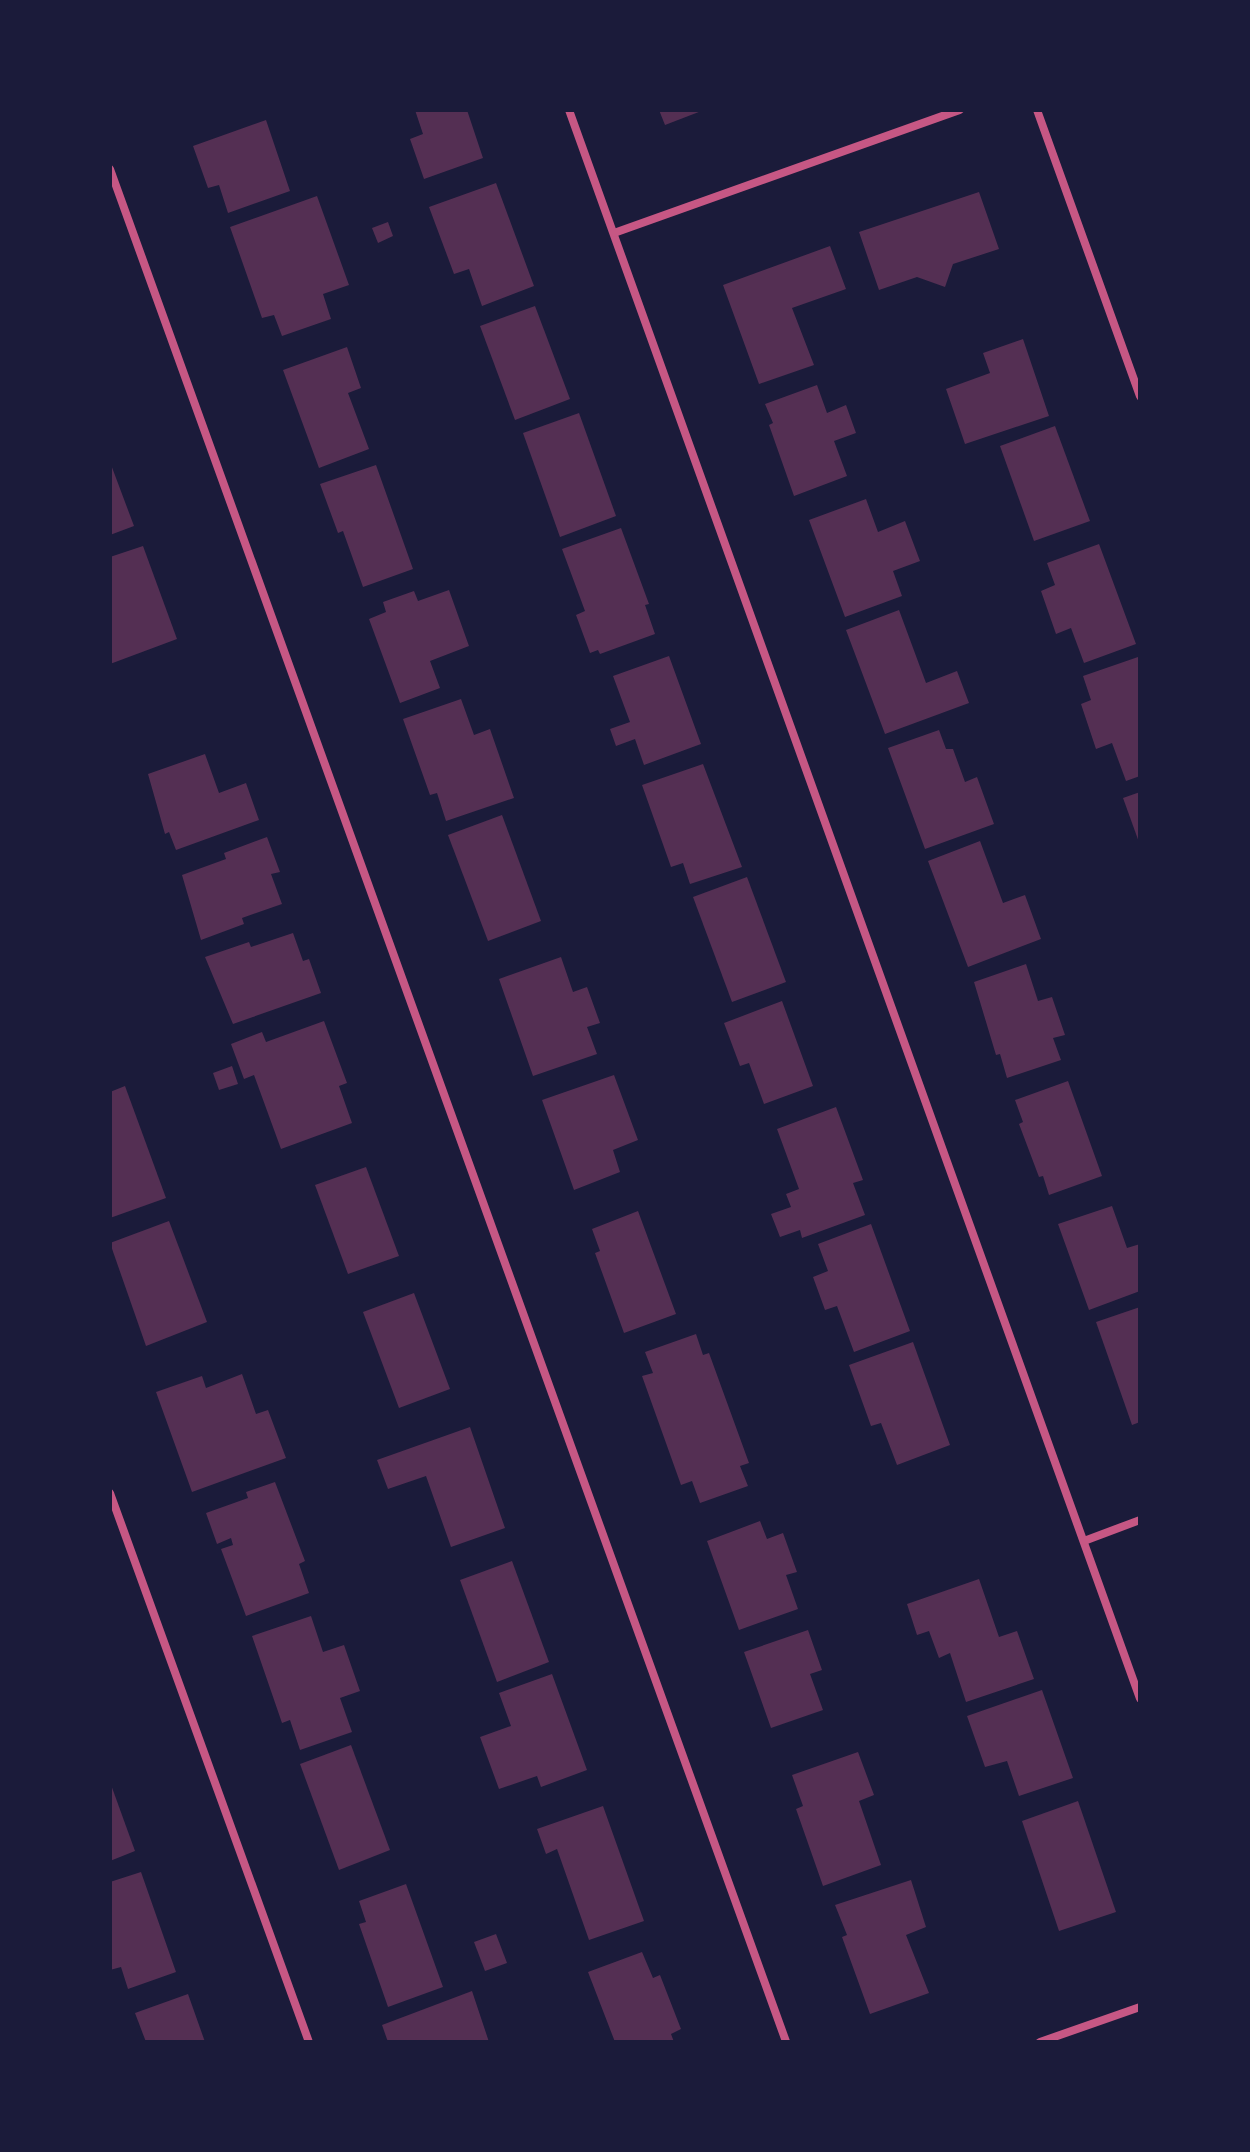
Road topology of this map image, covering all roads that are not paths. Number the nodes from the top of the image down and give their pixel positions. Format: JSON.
{"nodes":[{"id":1,"x":569,"y":110,"type":"edge"},
{"id":2,"x":960,"y":110,"type":"edge"},
{"id":3,"x":1037,"y":110,"type":"edge"},
{"id":4,"x":110,"y":169,"type":"edge"},
{"id":5,"x":614,"y":233,"type":"junction"},
{"id":6,"x":1140,"y":396,"type":"edge"},
{"id":7,"x":110,"y":1493,"type":"edge"},
{"id":8,"x":1140,"y":1520,"type":"edge"},
{"id":9,"x":1084,"y":1541,"type":"junction"},
{"id":10,"x":1140,"y":1699,"type":"edge"},
{"id":11,"x":1140,"y":2007,"type":"edge"},
{"id":12,"x":309,"y":2042,"type":"edge"},
{"id":13,"x":786,"y":2042,"type":"edge"},
{"id":14,"x":1040,"y":2042,"type":"edge"}],
"edges":[{"from":1,"to":5,"type":"street"},
{"from":2,"to":5,"type":"street"},
{"from":3,"to":6,"type":"street"},
{"from":4,"to":13,"type":"street"},
{"from":5,"to":9,"type":"street"},
{"from":7,"to":12,"type":"street"},
{"from":8,"to":9,"type":"street"},
{"from":9,"to":10,"type":"street"},
{"from":11,"to":14,"type":"street"}]}
